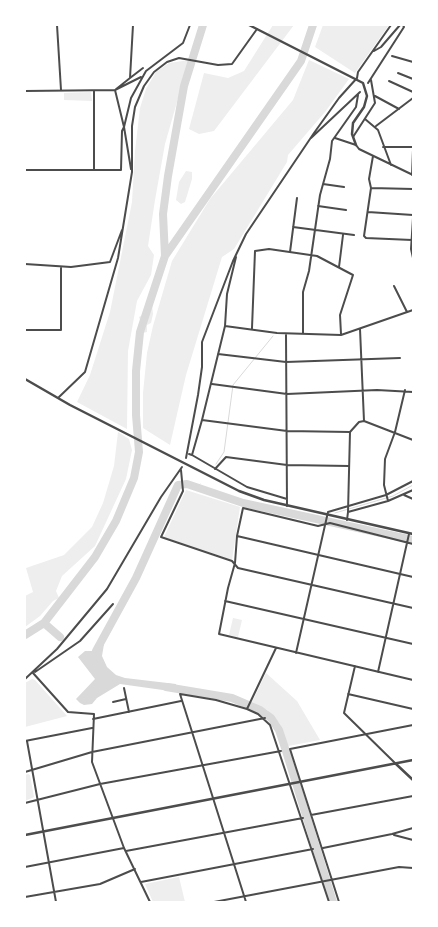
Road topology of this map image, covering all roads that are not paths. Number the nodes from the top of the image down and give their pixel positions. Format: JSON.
{"nodes":[{"id":1,"x":58,"y":25,"type":"edge"},
{"id":2,"x":133,"y":25,"type":"edge"},
{"id":3,"x":190,"y":25,"type":"edge"},
{"id":4,"x":248,"y":25,"type":"edge"},
{"id":5,"x":391,"y":25,"type":"edge"},
{"id":6,"x":401,"y":25,"type":"edge"},
{"id":7,"x":259,"y":27,"type":"edge"},
{"id":8,"x":176,"y":50,"type":"junction"},
{"id":9,"x":372,"y":52,"type":"junction"},
{"id":10,"x":392,"y":56,"type":"dead end"},
{"id":11,"x":178,"y":58,"type":"junction"},
{"id":12,"x":413,"y":62,"type":"edge"},
{"id":13,"x":143,"y":68,"type":"dead end"},
{"id":14,"x":398,"y":73,"type":"dead end"},
{"id":15,"x":141,"y":77,"type":"junction"},
{"id":16,"x":130,"y":78,"type":"junction"},
{"id":17,"x":357,"y":78,"type":"junction"},
{"id":18,"x":413,"y":79,"type":"edge"},
{"id":19,"x":390,"y":81,"type":"dead end"},
{"id":20,"x":94,"y":90,"type":"junction"},
{"id":21,"x":115,"y":90,"type":"junction"},
{"id":22,"x":25,"y":91,"type":"edge"},
{"id":23,"x":61,"y":91,"type":"junction"},
{"id":24,"x":413,"y":92,"type":"edge"},
{"id":25,"x":375,"y":96,"type":"junction"},
{"id":26,"x":413,"y":98,"type":"edge"},
{"id":27,"x":399,"y":109,"type":"junction"},
{"id":28,"x":365,"y":119,"type":"junction"},
{"id":29,"x":376,"y":126,"type":"junction"},
{"id":30,"x":124,"y":127,"type":"junction"},
{"id":31,"x":353,"y":137,"type":"junction"},
{"id":32,"x":310,"y":138,"type":"junction"},
{"id":33,"x":334,"y":138,"type":"junction"},
{"id":34,"x":356,"y":145,"type":"junction"},
{"id":35,"x":383,"y":147,"type":"junction"},
{"id":36,"x":413,"y":149,"type":"edge"},
{"id":37,"x":372,"y":156,"type":"junction"},
{"id":38,"x":391,"y":165,"type":"junction"},
{"id":39,"x":94,"y":169,"type":"junction"},
{"id":40,"x":25,"y":170,"type":"edge"},
{"id":41,"x":132,"y":172,"type":"junction"},
{"id":42,"x":412,"y":175,"type":"edge"},
{"id":43,"x":323,"y":184,"type":"junction"},
{"id":44,"x":344,"y":187,"type":"dead end"},
{"id":45,"x":371,"y":188,"type":"junction"},
{"id":46,"x":413,"y":189,"type":"edge"},
{"id":47,"x":297,"y":198,"type":"dead end"},
{"id":48,"x":318,"y":206,"type":"junction"},
{"id":49,"x":346,"y":210,"type":"dead end"},
{"id":50,"x":368,"y":212,"type":"junction"},
{"id":51,"x":413,"y":216,"type":"edge"},
{"id":52,"x":293,"y":227,"type":"junction"},
{"id":53,"x":413,"y":227,"type":"edge"},
{"id":54,"x":124,"y":229,"type":"junction"},
{"id":55,"x":316,"y":230,"type":"junction"},
{"id":56,"x":343,"y":234,"type":"junction"},
{"id":57,"x":354,"y":235,"type":"dead end"},
{"id":58,"x":412,"y":240,"type":"junction"},
{"id":59,"x":290,"y":252,"type":"junction"},
{"id":60,"x":236,"y":254,"type":"junction"},
{"id":61,"x":312,"y":255,"type":"junction"},
{"id":62,"x":413,"y":258,"type":"edge"},
{"id":63,"x":25,"y":264,"type":"edge"},
{"id":64,"x":61,"y":267,"type":"junction"},
{"id":65,"x":339,"y":267,"type":"junction"},
{"id":66,"x":394,"y":286,"type":"dead end"},
{"id":67,"x":413,"y":310,"type":"edge"},
{"id":68,"x":406,"y":312,"type":"junction"},
{"id":69,"x":225,"y":326,"type":"junction"},
{"id":70,"x":252,"y":328,"type":"junction"},
{"id":71,"x":360,"y":329,"type":"junction"},
{"id":72,"x":25,"y":330,"type":"edge"},
{"id":73,"x":286,"y":334,"type":"junction"},
{"id":74,"x":303,"y":334,"type":"junction"},
{"id":75,"x":341,"y":335,"type":"junction"},
{"id":76,"x":217,"y":354,"type":"junction"},
{"id":77,"x":400,"y":358,"type":"dead end"},
{"id":78,"x":362,"y":360,"type":"junction"},
{"id":79,"x":286,"y":362,"type":"junction"},
{"id":80,"x":25,"y":379,"type":"edge"},
{"id":81,"x":212,"y":384,"type":"junction"},
{"id":82,"x":406,"y":390,"type":"junction"},
{"id":83,"x":363,"y":391,"type":"junction"},
{"id":84,"x":413,"y":392,"type":"edge"},
{"id":85,"x":287,"y":394,"type":"junction"},
{"id":86,"x":59,"y":397,"type":"junction"},
{"id":87,"x":202,"y":420,"type":"junction"},
{"id":88,"x":364,"y":421,"type":"junction"},
{"id":89,"x":287,"y":431,"type":"junction"},
{"id":90,"x":350,"y":432,"type":"junction"},
{"id":91,"x":395,"y":432,"type":"junction"},
{"id":92,"x":413,"y":440,"type":"edge"},
{"id":93,"x":188,"y":454,"type":"junction"},
{"id":94,"x":192,"y":455,"type":"junction"},
{"id":95,"x":186,"y":458,"type":"dead end"},
{"id":96,"x":287,"y":465,"type":"junction"},
{"id":97,"x":349,"y":466,"type":"junction"},
{"id":98,"x":215,"y":469,"type":"junction"},
{"id":99,"x":413,"y":481,"type":"edge"},
{"id":100,"x":413,"y":490,"type":"edge"},
{"id":101,"x":404,"y":495,"type":"junction"},
{"id":102,"x":387,"y":498,"type":"junction"},
{"id":103,"x":287,"y":499,"type":"junction"},
{"id":104,"x":413,"y":499,"type":"edge"},
{"id":105,"x":286,"y":506,"type":"junction"},
{"id":106,"x":348,"y":509,"type":"junction"},
{"id":107,"x":326,"y":520,"type":"junction"},
{"id":108,"x":347,"y":520,"type":"junction"},
{"id":109,"x":410,"y":535,"type":"edge"},
{"id":110,"x":237,"y":536,"type":"junction"},
{"id":111,"x":407,"y":542,"type":"junction"},
{"id":112,"x":413,"y":544,"type":"edge"},
{"id":113,"x":319,"y":556,"type":"junction"},
{"id":114,"x":235,"y":563,"type":"junction"},
{"id":115,"x":400,"y":574,"type":"junction"},
{"id":116,"x":413,"y":577,"type":"edge"},
{"id":117,"x":312,"y":585,"type":"junction"},
{"id":118,"x":225,"y":601,"type":"junction"},
{"id":119,"x":113,"y":604,"type":"dead end"},
{"id":120,"x":394,"y":604,"type":"junction"},
{"id":121,"x":413,"y":608,"type":"edge"},
{"id":122,"x":304,"y":619,"type":"junction"},
{"id":123,"x":386,"y":638,"type":"junction"},
{"id":124,"x":413,"y":644,"type":"edge"},
{"id":125,"x":276,"y":648,"type":"junction"},
{"id":126,"x":296,"y":653,"type":"junction"},
{"id":127,"x":354,"y":666,"type":"junction"},
{"id":128,"x":378,"y":672,"type":"junction"},
{"id":129,"x":33,"y":673,"type":"junction"},
{"id":130,"x":25,"y":679,"type":"edge"},
{"id":131,"x":413,"y":680,"type":"edge"},
{"id":132,"x":124,"y":688,"type":"dead end"},
{"id":133,"x":348,"y":694,"type":"junction"},
{"id":134,"x":126,"y":699,"type":"junction"},
{"id":135,"x":181,"y":701,"type":"junction"},
{"id":136,"x":113,"y":702,"type":"dead end"},
{"id":137,"x":248,"y":708,"type":"junction"},
{"id":138,"x":413,"y":709,"type":"edge"},
{"id":139,"x":129,"y":712,"type":"junction"},
{"id":140,"x":265,"y":718,"type":"junction"},
{"id":141,"x":93,"y":719,"type":"junction"},
{"id":142,"x":413,"y":725,"type":"edge"},
{"id":143,"x":92,"y":728,"type":"junction"},
{"id":144,"x":192,"y":733,"type":"junction"},
{"id":145,"x":366,"y":734,"type":"junction"},
{"id":146,"x":26,"y":741,"type":"edge"},
{"id":147,"x":281,"y":751,"type":"junction"},
{"id":148,"x":92,"y":752,"type":"junction"},
{"id":149,"x":413,"y":760,"type":"edge"},
{"id":150,"x":396,"y":764,"type":"junction"},
{"id":151,"x":202,"y":765,"type":"junction"},
{"id":152,"x":32,"y":770,"type":"junction"},
{"id":153,"x":25,"y":772,"type":"edge"},
{"id":154,"x":413,"y":780,"type":"edge"},
{"id":155,"x":299,"y":782,"type":"junction"},
{"id":156,"x":292,"y":783,"type":"junction"},
{"id":157,"x":100,"y":784,"type":"junction"},
{"id":158,"x":413,"y":796,"type":"edge"},
{"id":159,"x":213,"y":798,"type":"junction"},
{"id":160,"x":38,"y":800,"type":"junction"},
{"id":161,"x":25,"y":803,"type":"edge"},
{"id":162,"x":311,"y":816,"type":"junction"},
{"id":163,"x":113,"y":817,"type":"junction"},
{"id":164,"x":302,"y":818,"type":"junction"},
{"id":165,"x":413,"y":828,"type":"edge"},
{"id":166,"x":44,"y":831,"type":"junction"},
{"id":167,"x":224,"y":832,"type":"junction"},
{"id":168,"x":392,"y":834,"type":"junction"},
{"id":169,"x":25,"y":835,"type":"edge"},
{"id":170,"x":413,"y":840,"type":"edge"},
{"id":171,"x":321,"y":848,"type":"junction"},
{"id":172,"x":125,"y":849,"type":"junction"},
{"id":173,"x":313,"y":849,"type":"junction"},
{"id":174,"x":48,"y":862,"type":"junction"},
{"id":175,"x":234,"y":864,"type":"junction"},
{"id":176,"x":25,"y":866,"type":"edge"},
{"id":177,"x":413,"y":868,"type":"edge"},
{"id":178,"x":135,"y":869,"type":"junction"},
{"id":179,"x":331,"y":880,"type":"junction"},
{"id":180,"x":141,"y":882,"type":"junction"},
{"id":181,"x":324,"y":882,"type":"junction"},
{"id":182,"x":54,"y":892,"type":"junction"},
{"id":183,"x":244,"y":896,"type":"junction"},
{"id":184,"x":25,"y":897,"type":"edge"},
{"id":185,"x":56,"y":902,"type":"edge"},
{"id":186,"x":150,"y":902,"type":"edge"},
{"id":187,"x":214,"y":902,"type":"edge"},
{"id":188,"x":246,"y":902,"type":"edge"},
{"id":189,"x":329,"y":902,"type":"edge"},
{"id":190,"x":339,"y":902,"type":"edge"},
{"id":191,"x":395,"y":902,"type":"edge"},
{"id":192,"x":410,"y":902,"type":"edge"}],
"edges":[{"from":1,"to":23,"type":"street"},
{"from":2,"to":16,"type":"street"},
{"from":3,"to":8,"type":"street"},
{"from":4,"to":7,"type":"street"},
{"from":5,"to":9,"type":"street"},
{"from":6,"to":9,"type":"street"},
{"from":6,"to":25,"type":"street"},
{"from":7,"to":11,"type":"street"},
{"from":7,"to":17,"type":"street"},
{"from":8,"to":11,"type":"street"},
{"from":8,"to":15,"type":"street"},
{"from":9,"to":17,"type":"street"},
{"from":10,"to":12,"type":"street"},
{"from":11,"to":41,"type":"street"},
{"from":13,"to":16,"type":"street"},
{"from":14,"to":18,"type":"street"},
{"from":15,"to":21,"type":"street"},
{"from":15,"to":30,"type":"street"},
{"from":16,"to":21,"type":"street"},
{"from":17,"to":31,"type":"street"},
{"from":17,"to":32,"type":"street"},
{"from":19,"to":24,"type":"street"},
{"from":20,"to":21,"type":"street"},
{"from":20,"to":23,"type":"street"},
{"from":20,"to":39,"type":"street"},
{"from":21,"to":30,"type":"street"},
{"from":22,"to":23,"type":"street"},
{"from":25,"to":27,"type":"street"},
{"from":25,"to":28,"type":"street"},
{"from":26,"to":27,"type":"street"},
{"from":27,"to":29,"type":"street"},
{"from":28,"to":29,"type":"street"},
{"from":28,"to":31,"type":"street"},
{"from":29,"to":35,"type":"street"},
{"from":30,"to":39,"type":"street"},
{"from":30,"to":41,"type":"street"},
{"from":31,"to":34,"type":"street"},
{"from":32,"to":33,"type":"street"},
{"from":32,"to":60,"type":"street"},
{"from":33,"to":34,"type":"street"},
{"from":33,"to":43,"type":"street"},
{"from":34,"to":37,"type":"street"},
{"from":35,"to":36,"type":"street"},
{"from":35,"to":38,"type":"street"},
{"from":36,"to":42,"type":"street"},
{"from":37,"to":38,"type":"street"},
{"from":37,"to":45,"type":"street"},
{"from":38,"to":42,"type":"street"},
{"from":39,"to":40,"type":"street"},
{"from":41,"to":54,"type":"street"},
{"from":43,"to":44,"type":"street"},
{"from":43,"to":48,"type":"street"},
{"from":45,"to":46,"type":"street"},
{"from":45,"to":50,"type":"street"},
{"from":47,"to":52,"type":"street"},
{"from":48,"to":49,"type":"street"},
{"from":48,"to":55,"type":"street"},
{"from":50,"to":51,"type":"street"},
{"from":50,"to":58,"type":"street"},
{"from":51,"to":53,"type":"street"},
{"from":52,"to":55,"type":"street"},
{"from":52,"to":59,"type":"street"},
{"from":53,"to":58,"type":"street"},
{"from":54,"to":64,"type":"street"},
{"from":54,"to":86,"type":"street"},
{"from":55,"to":56,"type":"street"},
{"from":55,"to":61,"type":"street"},
{"from":56,"to":57,"type":"street"},
{"from":56,"to":65,"type":"street"},
{"from":58,"to":62,"type":"street"},
{"from":59,"to":61,"type":"street"},
{"from":59,"to":70,"type":"street"},
{"from":60,"to":69,"type":"street"},
{"from":60,"to":93,"type":"street"},
{"from":61,"to":65,"type":"street"},
{"from":61,"to":74,"type":"street"},
{"from":63,"to":64,"type":"street"},
{"from":64,"to":72,"type":"street"},
{"from":65,"to":75,"type":"street"},
{"from":66,"to":68,"type":"street"},
{"from":67,"to":68,"type":"street"},
{"from":68,"to":71,"type":"street"},
{"from":69,"to":70,"type":"street"},
{"from":69,"to":76,"type":"street"},
{"from":70,"to":73,"type":"street"},
{"from":71,"to":75,"type":"street"},
{"from":71,"to":78,"type":"street"},
{"from":73,"to":74,"type":"street"},
{"from":73,"to":79,"type":"street"},
{"from":74,"to":75,"type":"street"},
{"from":76,"to":79,"type":"street"},
{"from":76,"to":81,"type":"street"},
{"from":77,"to":78,"type":"street"},
{"from":78,"to":79,"type":"street"},
{"from":78,"to":83,"type":"street"},
{"from":79,"to":85,"type":"street"},
{"from":80,"to":86,"type":"street"},
{"from":81,"to":85,"type":"street"},
{"from":81,"to":87,"type":"street"},
{"from":82,"to":83,"type":"street"},
{"from":82,"to":84,"type":"street"},
{"from":82,"to":91,"type":"street"},
{"from":83,"to":85,"type":"street"},
{"from":83,"to":88,"type":"street"},
{"from":85,"to":89,"type":"street"},
{"from":86,"to":105,"type":"street"},
{"from":87,"to":89,"type":"street"},
{"from":87,"to":94,"type":"street"},
{"from":88,"to":90,"type":"street"},
{"from":88,"to":91,"type":"street"},
{"from":89,"to":90,"type":"street"},
{"from":89,"to":96,"type":"street"},
{"from":90,"to":97,"type":"street"},
{"from":91,"to":92,"type":"street"},
{"from":91,"to":102,"type":"street"},
{"from":93,"to":94,"type":"street"},
{"from":93,"to":95,"type":"street"},
{"from":94,"to":98,"type":"street"},
{"from":96,"to":97,"type":"street"},
{"from":96,"to":98,"type":"street"},
{"from":96,"to":103,"type":"street"},
{"from":97,"to":106,"type":"street"},
{"from":98,"to":103,"type":"street"},
{"from":99,"to":102,"type":"street"},
{"from":100,"to":101,"type":"street"},
{"from":101,"to":102,"type":"street"},
{"from":101,"to":104,"type":"street"},
{"from":102,"to":106,"type":"street"},
{"from":102,"to":106,"type":"street"},
{"from":103,"to":105,"type":"street"},
{"from":105,"to":107,"type":"street"},
{"from":106,"to":107,"type":"street"},
{"from":106,"to":108,"type":"street"},
{"from":107,"to":108,"type":"street"},
{"from":107,"to":110,"type":"street"},
{"from":107,"to":111,"type":"street"},
{"from":107,"to":113,"type":"street"},
{"from":108,"to":109,"type":"street"},
{"from":109,"to":111,"type":"street"},
{"from":110,"to":113,"type":"street"},
{"from":110,"to":114,"type":"street"},
{"from":111,"to":112,"type":"street"},
{"from":111,"to":115,"type":"street"},
{"from":113,"to":115,"type":"street"},
{"from":113,"to":117,"type":"street"},
{"from":114,"to":117,"type":"street"},
{"from":114,"to":118,"type":"street"},
{"from":114,"to":129,"type":"street"},
{"from":115,"to":116,"type":"street"},
{"from":115,"to":120,"type":"street"},
{"from":117,"to":120,"type":"street"},
{"from":117,"to":122,"type":"street"},
{"from":118,"to":122,"type":"street"},
{"from":118,"to":125,"type":"street"},
{"from":119,"to":129,"type":"street"},
{"from":120,"to":121,"type":"street"},
{"from":120,"to":123,"type":"street"},
{"from":122,"to":123,"type":"street"},
{"from":122,"to":126,"type":"street"},
{"from":123,"to":124,"type":"street"},
{"from":123,"to":128,"type":"street"},
{"from":125,"to":126,"type":"street"},
{"from":125,"to":137,"type":"street"},
{"from":126,"to":127,"type":"street"},
{"from":127,"to":128,"type":"street"},
{"from":127,"to":133,"type":"street"},
{"from":128,"to":131,"type":"street"},
{"from":129,"to":130,"type":"street"},
{"from":129,"to":141,"type":"street"},
{"from":132,"to":134,"type":"street"},
{"from":133,"to":138,"type":"street"},
{"from":133,"to":145,"type":"street"},
{"from":134,"to":136,"type":"street"},
{"from":134,"to":139,"type":"street"},
{"from":135,"to":137,"type":"street"},
{"from":135,"to":139,"type":"street"},
{"from":135,"to":144,"type":"street"},
{"from":137,"to":140,"type":"street"},
{"from":139,"to":141,"type":"street"},
{"from":140,"to":144,"type":"street"},
{"from":140,"to":147,"type":"street"},
{"from":141,"to":143,"type":"street"},
{"from":142,"to":145,"type":"street"},
{"from":143,"to":146,"type":"street"},
{"from":143,"to":148,"type":"street"},
{"from":144,"to":148,"type":"street"},
{"from":144,"to":151,"type":"street"},
{"from":145,"to":150,"type":"street"},
{"from":145,"to":155,"type":"street"},
{"from":146,"to":152,"type":"street"},
{"from":147,"to":151,"type":"street"},
{"from":147,"to":156,"type":"street"},
{"from":148,"to":152,"type":"street"},
{"from":148,"to":157,"type":"street"},
{"from":149,"to":150,"type":"street"},
{"from":150,"to":154,"type":"street"},
{"from":150,"to":155,"type":"street"},
{"from":151,"to":157,"type":"street"},
{"from":151,"to":159,"type":"street"},
{"from":152,"to":153,"type":"street"},
{"from":152,"to":160,"type":"street"},
{"from":155,"to":156,"type":"street"},
{"from":155,"to":162,"type":"street"},
{"from":156,"to":159,"type":"street"},
{"from":156,"to":164,"type":"street"},
{"from":157,"to":160,"type":"street"},
{"from":157,"to":163,"type":"street"},
{"from":158,"to":162,"type":"street"},
{"from":159,"to":163,"type":"street"},
{"from":159,"to":167,"type":"street"},
{"from":160,"to":161,"type":"street"},
{"from":160,"to":166,"type":"street"},
{"from":162,"to":171,"type":"street"},
{"from":163,"to":166,"type":"street"},
{"from":163,"to":172,"type":"street"},
{"from":164,"to":167,"type":"street"},
{"from":164,"to":173,"type":"street"},
{"from":165,"to":168,"type":"street"},
{"from":166,"to":169,"type":"street"},
{"from":166,"to":174,"type":"street"},
{"from":167,"to":172,"type":"street"},
{"from":167,"to":175,"type":"street"},
{"from":168,"to":170,"type":"street"},
{"from":168,"to":171,"type":"street"},
{"from":171,"to":179,"type":"street"},
{"from":172,"to":174,"type":"street"},
{"from":172,"to":178,"type":"street"},
{"from":173,"to":175,"type":"street"},
{"from":173,"to":181,"type":"street"},
{"from":174,"to":176,"type":"street"},
{"from":174,"to":182,"type":"street"},
{"from":175,"to":180,"type":"street"},
{"from":175,"to":183,"type":"street"},
{"from":177,"to":179,"type":"street"},
{"from":178,"to":180,"type":"street"},
{"from":178,"to":182,"type":"street"},
{"from":179,"to":181,"type":"street"},
{"from":179,"to":190,"type":"street"},
{"from":180,"to":186,"type":"street"},
{"from":181,"to":183,"type":"street"},
{"from":181,"to":189,"type":"street"},
{"from":182,"to":184,"type":"street"},
{"from":182,"to":185,"type":"street"},
{"from":183,"to":187,"type":"street"},
{"from":183,"to":188,"type":"street"},
{"from":191,"to":192,"type":"street"}]}
